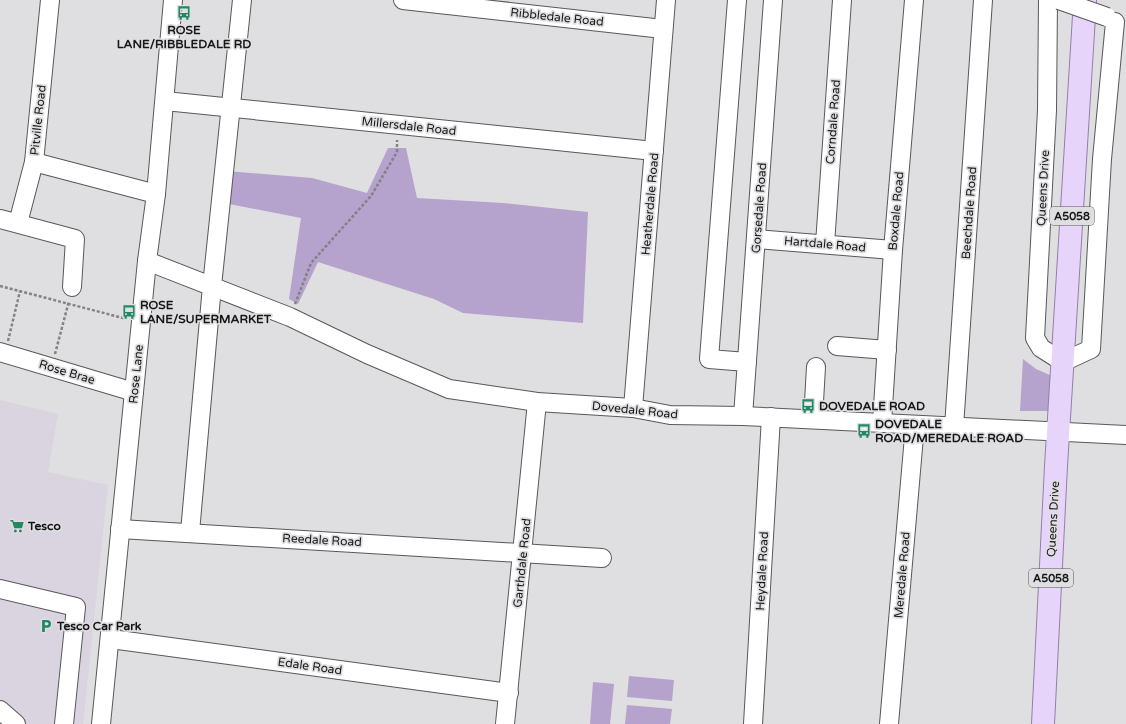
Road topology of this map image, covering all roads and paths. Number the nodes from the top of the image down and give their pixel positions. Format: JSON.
{"nodes":[{"id":1,"x":50,"y":0,"type":"edge"},
{"id":2,"x":173,"y":0,"type":"edge"},
{"id":3,"x":242,"y":0,"type":"edge"},
{"id":4,"x":404,"y":0,"type":"edge"},
{"id":5,"x":666,"y":0,"type":"edge"},
{"id":6,"x":737,"y":0,"type":"edge"},
{"id":7,"x":773,"y":0,"type":"edge"},
{"id":8,"x":842,"y":0,"type":"edge"},
{"id":9,"x":914,"y":0,"type":"edge"},
{"id":10,"x":984,"y":0,"type":"edge"},
{"id":11,"x":1048,"y":0,"type":"edge"},
{"id":12,"x":1059,"y":0,"type":"edge"},
{"id":13,"x":1085,"y":0,"type":"edge"},
{"id":14,"x":538,"y":7,"type":"edge"},
{"id":15,"x":1116,"y":22,"type":"edge"},
{"id":16,"x":663,"y":28,"type":"junction"},
{"id":17,"x":165,"y":101,"type":"junction"},
{"id":18,"x":230,"y":108,"type":"junction"},
{"id":19,"x":397,"y":125,"type":"junction"},
{"id":20,"x":654,"y":151,"type":"junction"},
{"id":21,"x":34,"y":162,"type":"junction"},
{"id":22,"x":156,"y":194,"type":"junction"},
{"id":23,"x":0,"y":219,"type":"edge"},
{"id":24,"x":18,"y":223,"type":"junction"},
{"id":25,"x":756,"y":239,"type":"junction"},
{"id":26,"x":824,"y":244,"type":"junction"},
{"id":27,"x":893,"y":250,"type":"junction"},
{"id":28,"x":147,"y":261,"type":"junction"},
{"id":29,"x":0,"y":286,"type":"edge"},
{"id":30,"x":212,"y":286,"type":"junction"},
{"id":31,"x":20,"y":291,"type":"junction"},
{"id":32,"x":70,"y":295,"type":"junction"},
{"id":33,"x":290,"y":316,"type":"junction"},
{"id":34,"x":141,"y":323,"type":"junction"},
{"id":35,"x":837,"y":346,"type":"dead end"},
{"id":36,"x":887,"y":350,"type":"junction"},
{"id":37,"x":2,"y":353,"type":"edge"},
{"id":38,"x":748,"y":362,"type":"junction"},
{"id":39,"x":1063,"y":362,"type":"junction"},
{"id":40,"x":52,"y":367,"type":"junction"},
{"id":41,"x":816,"y":367,"type":"dead end"},
{"id":42,"x":134,"y":392,"type":"junction"},
{"id":43,"x":537,"y":402,"type":"junction"},
{"id":44,"x":633,"y":408,"type":"junction"},
{"id":45,"x":744,"y":416,"type":"junction"},
{"id":46,"x":771,"y":417,"type":"junction"},
{"id":47,"x":813,"y":420,"type":"junction"},
{"id":48,"x":882,"y":423,"type":"junction"},
{"id":49,"x":915,"y":425,"type":"junction"},
{"id":50,"x":954,"y":427,"type":"junction"},
{"id":51,"x":1059,"y":431,"type":"junction"},
{"id":52,"x":1126,"y":435,"type":"edge"},
{"id":53,"x":120,"y":529,"type":"junction"},
{"id":54,"x":190,"y":532,"type":"junction"},
{"id":55,"x":524,"y":552,"type":"junction"},
{"id":56,"x":602,"y":558,"type":"dead end"},
{"id":57,"x":0,"y":589,"type":"edge"},
{"id":58,"x":110,"y":639,"type":"junction"},
{"id":59,"x":509,"y":693,"type":"junction"},
{"id":60,"x":0,"y":710,"type":"edge"},
{"id":61,"x":16,"y":724,"type":"edge"},
{"id":62,"x":64,"y":724,"type":"edge"},
{"id":63,"x":101,"y":724,"type":"edge"},
{"id":64,"x":505,"y":724,"type":"edge"},
{"id":65,"x":753,"y":724,"type":"edge"},
{"id":66,"x":889,"y":724,"type":"edge"},
{"id":67,"x":1043,"y":724,"type":"edge"}],
"edges":[{"from":1,"to":21,"type":"street","name":"Pitville Road"},
{"from":2,"to":17,"type":"street","name":"Rose Lane"},
{"from":3,"to":18,"type":"street"},
{"from":4,"to":14,"type":"street","name":"Ribbledale Road"},
{"from":5,"to":16,"type":"street","name":"Heatherdale Road"},
{"from":6,"to":38,"type":"street"},
{"from":7,"to":25,"type":"street","name":"Gorsedale Road"},
{"from":8,"to":26,"type":"street","name":"Corndale Road"},
{"from":9,"to":27,"type":"street","name":"Boxdale Road"},
{"from":10,"to":50,"type":"street","name":"Beechdale Road"},
{"from":11,"to":39,"type":"street","name":"Queens Drive"},
{"from":12,"to":15,"type":"street","bridge":true},
{"from":13,"to":39,"type":"main road","name":"Queens Drive","number":"A5058"},
{"from":14,"to":16,"type":"street","name":"Ribbledale Road"},
{"from":15,"to":39,"type":"street"},
{"from":16,"to":20,"type":"street","name":"Heatherdale Road"},
{"from":17,"to":18,"type":"street","name":"Millersdale Road"},
{"from":17,"to":22,"type":"street","name":"Rose Lane"},
{"from":18,"to":19,"type":"street","name":"Millersdale Road"},
{"from":18,"to":30,"type":"street"},
{"from":19,"to":20,"type":"street","name":"Millersdale Road"},
{"from":19,"to":33,"type":"path"},
{"from":20,"to":44,"type":"street","name":"Heatherdale Road"},
{"from":21,"to":22,"type":"street","name":"Pitville Road"},
{"from":21,"to":24,"type":"street"},
{"from":22,"to":28,"type":"street","name":"Rose Lane"},
{"from":23,"to":24,"type":"street"},
{"from":24,"to":32,"type":"street"},
{"from":25,"to":26,"type":"street","name":"Hartdale Road"},
{"from":25,"to":38,"type":"street","name":"Gorsedale Road"},
{"from":26,"to":27,"type":"street","name":"Hartdale Road"},
{"from":27,"to":36,"type":"street","name":"Boxdale Road"},
{"from":28,"to":30,"type":"street","name":"Dovedale Road"},
{"from":28,"to":34,"type":"street","name":"Rose Lane"},
{"from":29,"to":31,"type":"path"},
{"from":30,"to":33,"type":"street","name":"Dovedale Road"},
{"from":30,"to":54,"type":"street"},
{"from":31,"to":32,"type":"path"},
{"from":31,"to":37,"type":"path"},
{"from":32,"to":34,"type":"path"},
{"from":32,"to":40,"type":"path"},
{"from":33,"to":43,"type":"street","name":"Dovedale Road"},
{"from":34,"to":42,"type":"street","name":"Rose Lane"},
{"from":35,"to":36,"type":"street"},
{"from":36,"to":48,"type":"street","name":"Boxdale Road"},
{"from":37,"to":40,"type":"street","name":"Rose Brae"},
{"from":38,"to":45,"type":"street","name":"Gorsedale Road"},
{"from":39,"to":51,"type":"main road","name":"Queens Drive","number":"A5058"},
{"from":40,"to":42,"type":"street","name":"Rose Brae"},
{"from":41,"to":47,"type":"street"},
{"from":42,"to":53,"type":"street","name":"Rose Lane"},
{"from":43,"to":44,"type":"street","name":"Dovedale Road"},
{"from":43,"to":55,"type":"street","name":"Garthdale Road"},
{"from":44,"to":45,"type":"street","name":"Dovedale Road"},
{"from":45,"to":46,"type":"street","name":"Dovedale Road"},
{"from":46,"to":47,"type":"street","name":"Dovedale Road"},
{"from":46,"to":65,"type":"street","name":"Heydale Road"},
{"from":47,"to":48,"type":"street","name":"Dovedale Road"},
{"from":48,"to":49,"type":"street","name":"Dovedale Road"},
{"from":49,"to":50,"type":"street","name":"Dovedale Road"},
{"from":49,"to":66,"type":"street","name":"Meredale Road"},
{"from":50,"to":51,"type":"street","name":"Dovedale Road"},
{"from":51,"to":52,"type":"street","name":"Dovedale Road"},
{"from":51,"to":67,"type":"main road","name":"Queens Drive","number":"A5058"},
{"from":53,"to":54,"type":"street","name":"Reedale Road"},
{"from":53,"to":58,"type":"street","name":"Rose Lane"},
{"from":54,"to":55,"type":"street","name":"Reedale Road"},
{"from":55,"to":56,"type":"street","name":"Reedale Road"},
{"from":55,"to":59,"type":"street","name":"Garthdale Road"},
{"from":57,"to":62,"type":"street"},
{"from":58,"to":59,"type":"street","name":"Edale Road"},
{"from":58,"to":63,"type":"street","name":"Rose Lane"},
{"from":59,"to":64,"type":"street","name":"Garthdale Road"},
{"from":60,"to":61,"type":"street"}]}
